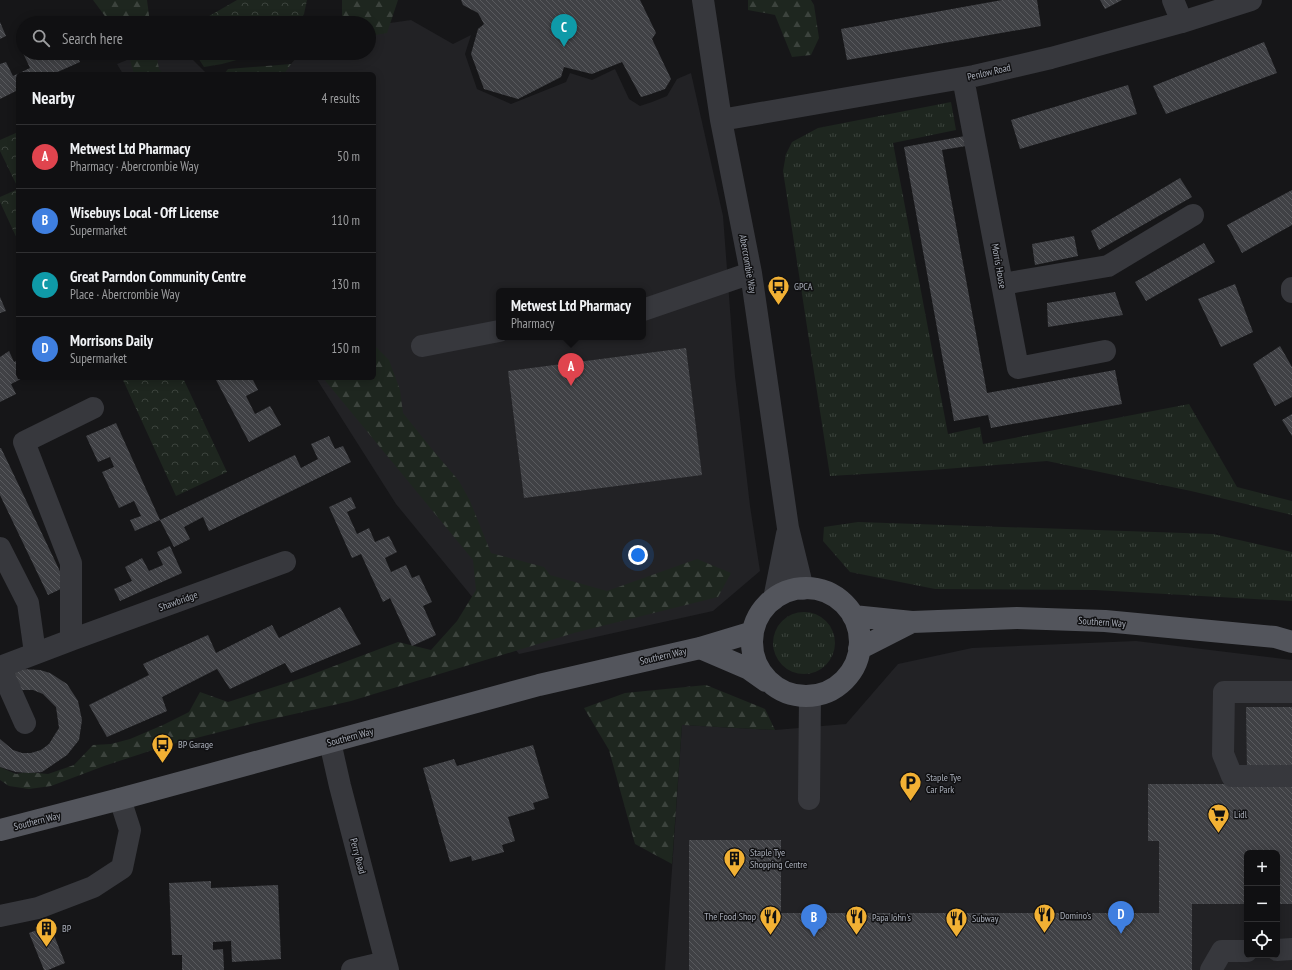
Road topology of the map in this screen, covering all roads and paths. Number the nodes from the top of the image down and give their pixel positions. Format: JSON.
{"nodes":[{"id":1,"x":703,"y":0,"type":"edge"},
{"id":2,"x":1173,"y":0,"type":"edge"},
{"id":3,"x":1251,"y":0,"type":"edge"},
{"id":4,"x":1182,"y":22,"type":"junction"},
{"id":5,"x":963,"y":78,"type":"junction"},
{"id":6,"x":721,"y":120,"type":"junction"},
{"id":7,"x":1193,"y":215,"type":"dead end"},
{"id":8,"x":751,"y":273,"type":"junction"},
{"id":9,"x":1002,"y":284,"type":"junction"},
{"id":10,"x":1292,"y":288,"type":"edge"},
{"id":11,"x":1292,"y":292,"type":"edge"},
{"id":12,"x":646,"y":309,"type":"edge"},
{"id":13,"x":496,"y":331,"type":"edge"},
{"id":14,"x":422,"y":346,"type":"dead end"},
{"id":15,"x":1105,"y":351,"type":"dead end"},
{"id":16,"x":93,"y":408,"type":"dead end"},
{"id":17,"x":788,"y":528,"type":"junction"},
{"id":18,"x":0,"y":548,"type":"edge"},
{"id":19,"x":285,"y":562,"type":"dead end"},
{"id":20,"x":804,"y":588,"type":"junction"},
{"id":21,"x":774,"y":599,"type":"junction"},
{"id":22,"x":853,"y":616,"type":"junction"},
{"id":23,"x":912,"y":622,"type":"junction"},
{"id":24,"x":753,"y":632,"type":"junction"},
{"id":25,"x":71,"y":640,"type":"junction"},
{"id":26,"x":1292,"y":642,"type":"edge"},
{"id":27,"x":700,"y":648,"type":"junction"},
{"id":28,"x":860,"y":649,"type":"junction"},
{"id":29,"x":35,"y":653,"type":"junction"},
{"id":30,"x":0,"y":667,"type":"edge"},
{"id":31,"x":774,"y":686,"type":"junction"},
{"id":32,"x":1292,"y":692,"type":"edge"},
{"id":33,"x":810,"y":696,"type":"junction"},
{"id":34,"x":25,"y":723,"type":"dead end"},
{"id":35,"x":330,"y":742,"type":"junction"},
{"id":36,"x":1292,"y":776,"type":"edge"},
{"id":37,"x":120,"y":799,"type":"junction"},
{"id":38,"x":809,"y":799,"type":"dead end"},
{"id":39,"x":0,"y":830,"type":"edge"},
{"id":40,"x":0,"y":916,"type":"edge"},
{"id":41,"x":1292,"y":949,"type":"edge"},
{"id":42,"x":1244,"y":950,"type":"edge"},
{"id":43,"x":1280,"y":950,"type":"edge"},
{"id":44,"x":387,"y":966,"type":"edge"},
{"id":45,"x":352,"y":970,"type":"edge"},
{"id":46,"x":1211,"y":970,"type":"edge"}],
"edges":[{"from":1,"to":6,"type":"street","name":"Abercrombie Way"},
{"from":2,"to":4,"type":"street"},
{"from":3,"to":4,"type":"street","name":"Penlow Road"},
{"from":4,"to":5,"type":"street","name":"Penlow Road"},
{"from":5,"to":6,"type":"street","name":"Penlow Road"},
{"from":5,"to":9,"type":"street","name":"Morris House"},
{"from":6,"to":8,"type":"street","name":"Abercrombie Way"},
{"from":7,"to":9,"type":"street"},
{"from":8,"to":12,"type":"street"},
{"from":8,"to":17,"type":"street","name":"Abercrombie Way"},
{"from":9,"to":15,"type":"street","name":"Morris House"},
{"from":10,"to":11,"type":"street"},
{"from":13,"to":14,"type":"street"},
{"from":16,"to":25,"type":"street"},
{"from":17,"to":20,"type":"street","name":"Abercrombie Way"},
{"from":17,"to":21,"type":"street","name":"Abercrombie Way"},
{"from":18,"to":29,"type":"street"},
{"from":19,"to":25,"type":"street","name":"Shawbridge"},
{"from":20,"to":21,"type":"main road"},
{"from":20,"to":22,"type":"main road"},
{"from":21,"to":24,"type":"main road"},
{"from":22,"to":23,"type":"main road","name":"Southern Way"},
{"from":22,"to":28,"type":"main road"},
{"from":23,"to":26,"type":"main road","name":"Southern Way"},
{"from":23,"to":28,"type":"main road","name":"Southern Way"},
{"from":24,"to":27,"type":"main road","name":"Southern Way"},
{"from":24,"to":31,"type":"main road"},
{"from":25,"to":29,"type":"street","name":"Shawbridge"},
{"from":27,"to":31,"type":"main road","name":"Southern Way"},
{"from":27,"to":35,"type":"main road","name":"Southern Way"},
{"from":28,"to":33,"type":"main road"},
{"from":29,"to":30,"type":"street","name":"Shawbridge"},
{"from":30,"to":34,"type":"street"},
{"from":31,"to":33,"type":"main road"},
{"from":32,"to":36,"type":"street"},
{"from":33,"to":38,"type":"street"},
{"from":35,"to":37,"type":"main road","name":"Southern Way"},
{"from":35,"to":44,"type":"street","name":"Perry Road"},
{"from":37,"to":39,"type":"main road","name":"Southern Way"},
{"from":37,"to":40,"type":"street"},
{"from":41,"to":43,"type":"street"},
{"from":42,"to":46,"type":"street"},
{"from":44,"to":45,"type":"street"}]}
